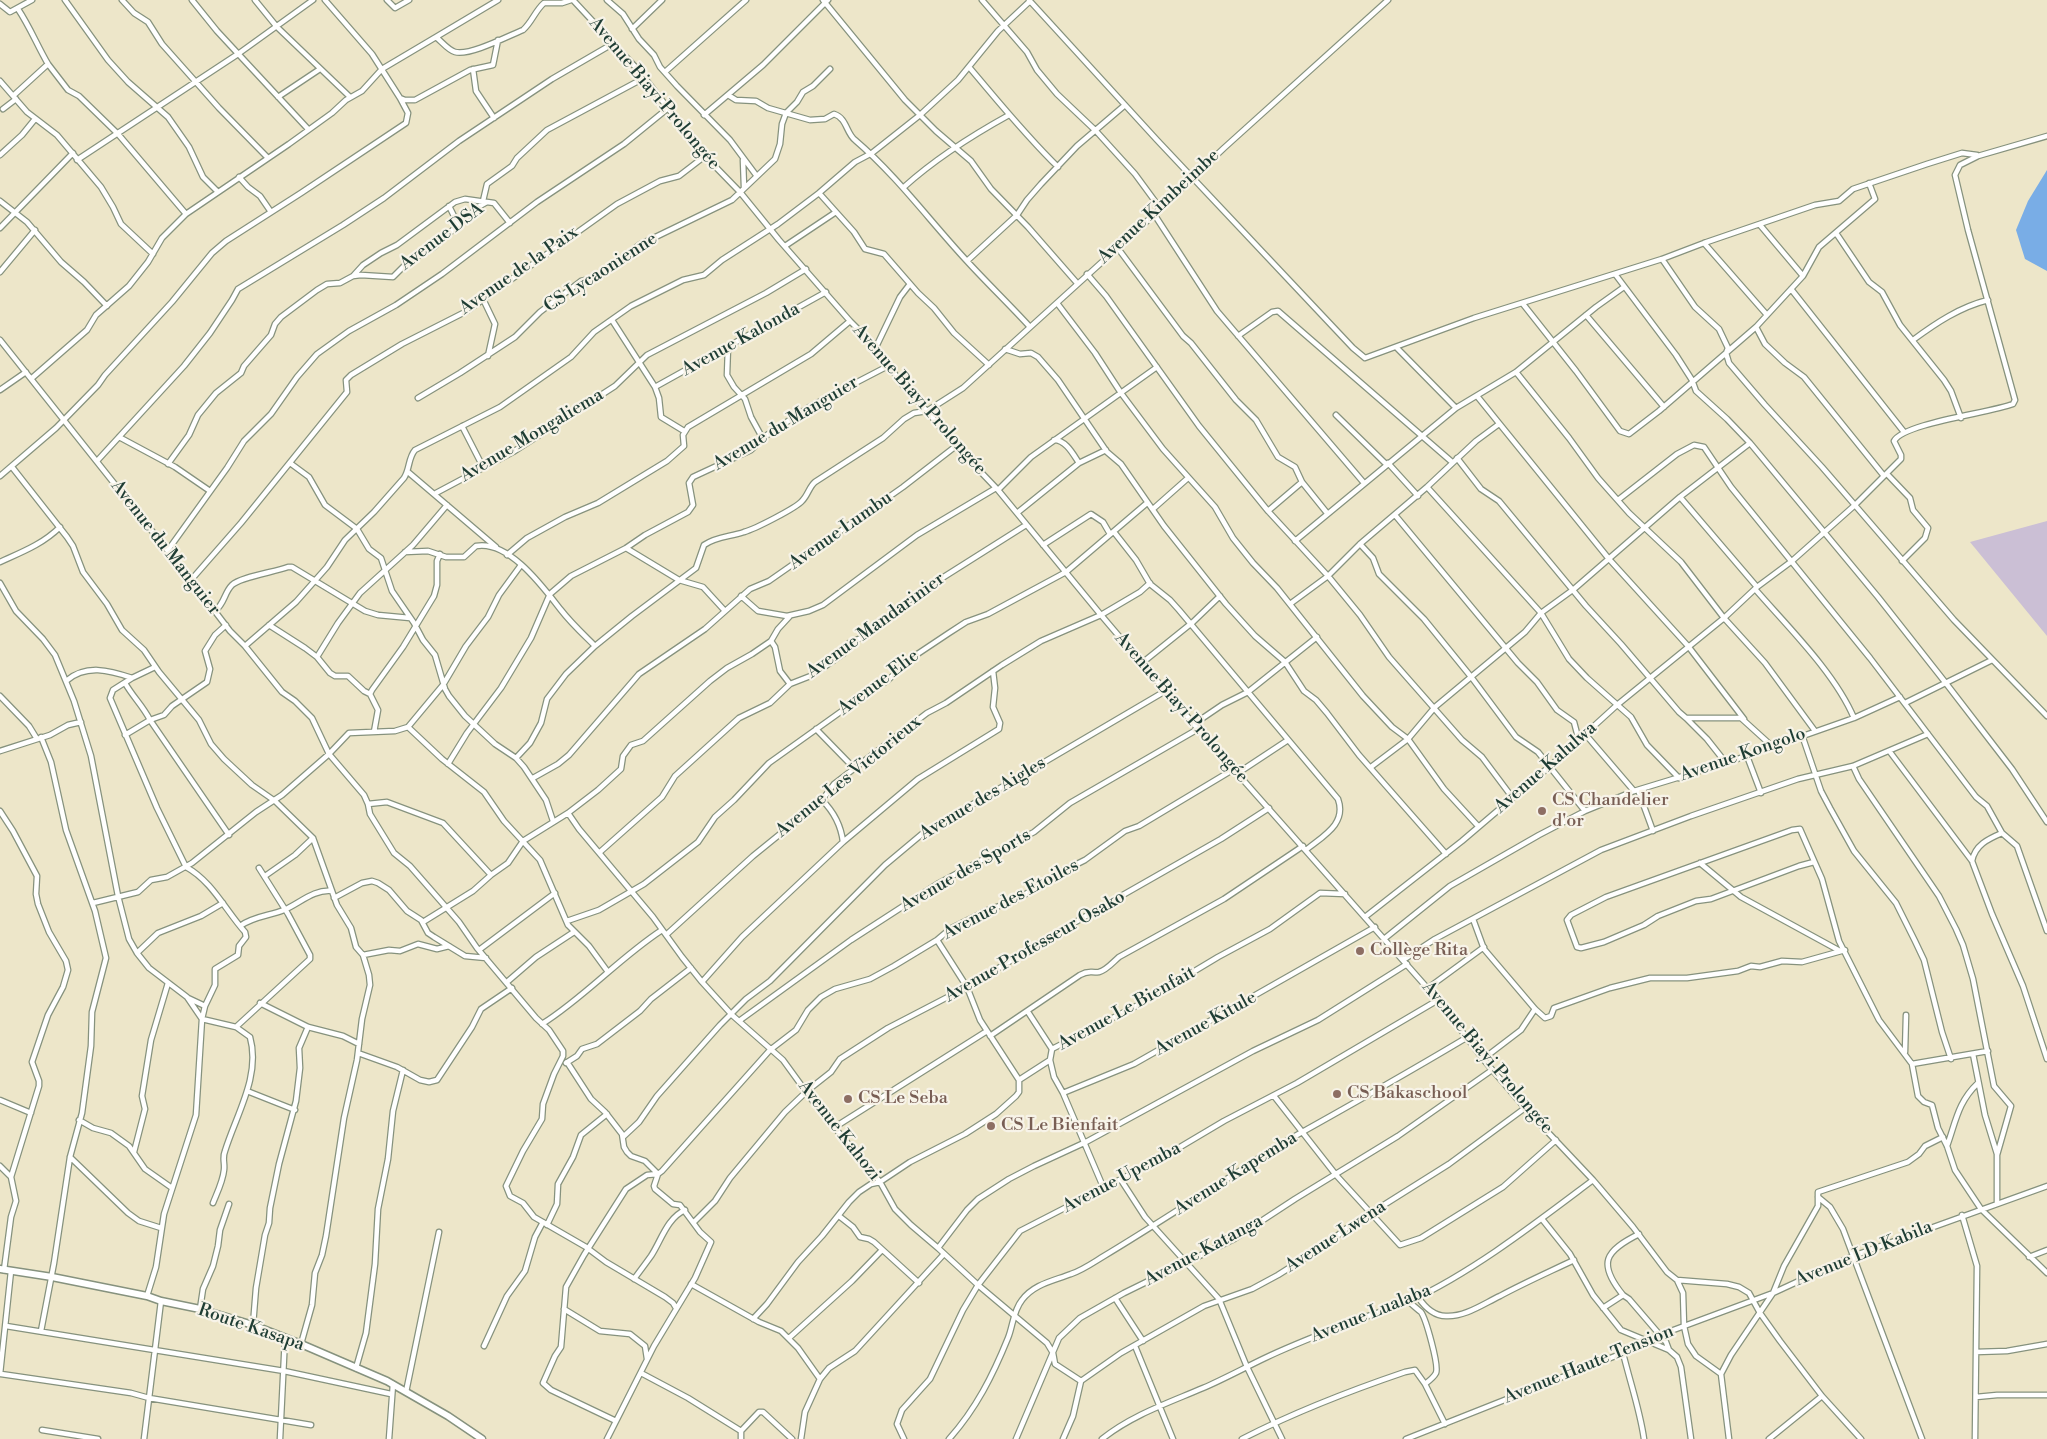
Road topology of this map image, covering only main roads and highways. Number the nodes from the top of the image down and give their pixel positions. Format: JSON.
{"nodes":[{"id":1,"x":2,"y":1270,"type":"edge"},
{"id":2,"x":482,"y":1439,"type":"edge"}],
"edges":[{"from":1,"to":2,"type":"main road","name":"Route Kasapa"}]}
